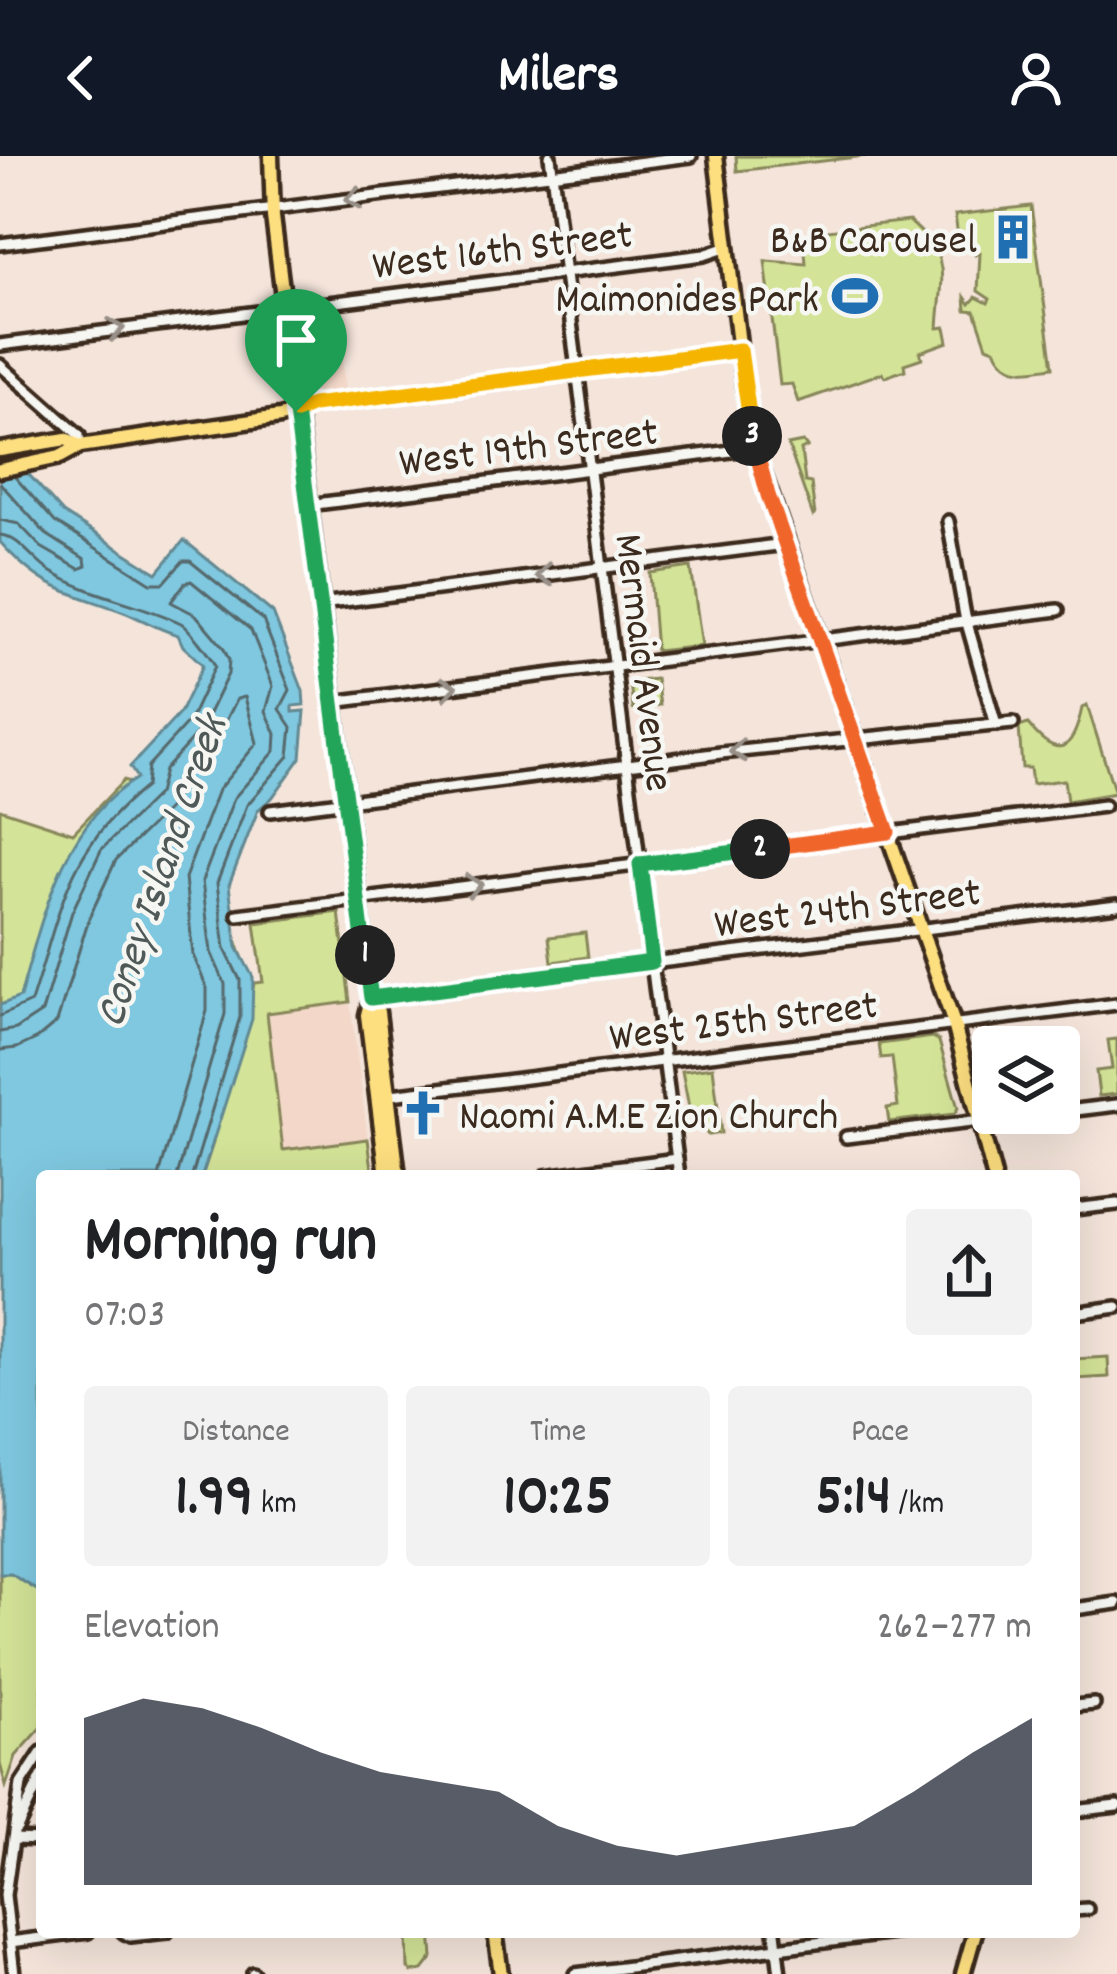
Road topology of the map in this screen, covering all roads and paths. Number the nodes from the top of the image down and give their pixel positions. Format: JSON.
{"nodes":[{"id":1,"x":271,"y":156,"type":"edge"},
{"id":2,"x":550,"y":156,"type":"edge"},
{"id":3,"x":691,"y":156,"type":"edge"},
{"id":4,"x":716,"y":156,"type":"edge"},
{"id":5,"x":552,"y":173,"type":"junction"},
{"id":6,"x":272,"y":209,"type":"junction"},
{"id":7,"x":0,"y":244,"type":"edge"},
{"id":8,"x":725,"y":248,"type":"junction"},
{"id":9,"x":565,"y":272,"type":"junction"},
{"id":10,"x":284,"y":307,"type":"junction"},
{"id":11,"x":0,"y":345,"type":"edge"},
{"id":12,"x":740,"y":350,"type":"junction"},
{"id":13,"x":0,"y":365,"type":"edge"},
{"id":14,"x":577,"y":371,"type":"junction"},
{"id":15,"x":296,"y":412,"type":"junction"},
{"id":16,"x":80,"y":446,"type":"junction"},
{"id":17,"x":7,"y":448,"type":"edge"},
{"id":18,"x":755,"y":448,"type":"junction"},
{"id":19,"x":0,"y":470,"type":"edge"},
{"id":20,"x":590,"y":470,"type":"junction"},
{"id":21,"x":308,"y":505,"type":"junction"},
{"id":22,"x":948,"y":521,"type":"dead end"},
{"id":23,"x":785,"y":544,"type":"junction"},
{"id":24,"x":602,"y":568,"type":"junction"},
{"id":25,"x":321,"y":604,"type":"junction"},
{"id":26,"x":1058,"y":610,"type":"dead end"},
{"id":27,"x":967,"y":622,"type":"junction"},
{"id":28,"x":820,"y":640,"type":"junction"},
{"id":29,"x":615,"y":667,"type":"junction"},
{"id":30,"x":333,"y":703,"type":"junction"},
{"id":31,"x":1013,"y":723,"type":"dead end"},
{"id":32,"x":996,"y":725,"type":"junction"},
{"id":33,"x":854,"y":739,"type":"junction"},
{"id":34,"x":627,"y":765,"type":"junction"},
{"id":35,"x":346,"y":801,"type":"junction"},
{"id":36,"x":1104,"y":806,"type":"dead end"},
{"id":37,"x":270,"y":811,"type":"dead end"},
{"id":38,"x":888,"y":832,"type":"junction"},
{"id":39,"x":640,"y":864,"type":"junction"},
{"id":40,"x":358,"y":900,"type":"junction"},
{"id":41,"x":1117,"y":905,"type":"edge"},
{"id":42,"x":238,"y":915,"type":"dead end"},
{"id":43,"x":922,"y":928,"type":"junction"},
{"id":44,"x":652,"y":962,"type":"junction"},
{"id":45,"x":371,"y":998,"type":"junction"},
{"id":46,"x":1117,"y":1004,"type":"edge"},
{"id":47,"x":954,"y":1024,"type":"junction"},
{"id":48,"x":665,"y":1061,"type":"junction"},
{"id":49,"x":972,"y":1089,"type":"edge"},
{"id":50,"x":383,"y":1096,"type":"junction"},
{"id":51,"x":1117,"y":1105,"type":"edge"},
{"id":52,"x":1080,"y":1109,"type":"edge"},
{"id":53,"x":972,"y":1122,"type":"edge"},
{"id":54,"x":984,"y":1134,"type":"edge"},
{"id":55,"x":846,"y":1137,"type":"dead end"},
{"id":56,"x":677,"y":1159,"type":"junction"},
{"id":57,"x":387,"y":1170,"type":"edge"},
{"id":58,"x":397,"y":1170,"type":"edge"},
{"id":59,"x":592,"y":1170,"type":"edge"},
{"id":60,"x":678,"y":1170,"type":"edge"},
{"id":61,"x":993,"y":1170,"type":"edge"},
{"id":62,"x":1117,"y":1204,"type":"edge"},
{"id":63,"x":1080,"y":1208,"type":"edge"},
{"id":64,"x":1117,"y":1307,"type":"edge"},
{"id":65,"x":1080,"y":1312,"type":"edge"},
{"id":66,"x":1117,"y":1603,"type":"edge"},
{"id":67,"x":1080,"y":1608,"type":"edge"},
{"id":68,"x":1094,"y":1704,"type":"dead end"},
{"id":69,"x":1080,"y":1705,"type":"edge"},
{"id":70,"x":36,"y":1761,"type":"edge"},
{"id":71,"x":36,"y":1789,"type":"edge"},
{"id":72,"x":1117,"y":1806,"type":"edge"},
{"id":73,"x":1080,"y":1810,"type":"edge"},
{"id":74,"x":13,"y":1839,"type":"junction"},
{"id":75,"x":36,"y":1840,"type":"edge"},
{"id":76,"x":1088,"y":1909,"type":"dead end"},
{"id":77,"x":1080,"y":1910,"type":"edge"},
{"id":78,"x":41,"y":1938,"type":"edge"},
{"id":79,"x":496,"y":1938,"type":"edge"},
{"id":80,"x":776,"y":1938,"type":"edge"},
{"id":81,"x":855,"y":1938,"type":"edge"},
{"id":82,"x":973,"y":1938,"type":"edge"},
{"id":83,"x":10,"y":1942,"type":"junction"},
{"id":84,"x":777,"y":1948,"type":"junction"},
{"id":85,"x":14,"y":1974,"type":"edge"},
{"id":86,"x":500,"y":1974,"type":"edge"},
{"id":87,"x":575,"y":1974,"type":"edge"},
{"id":88,"x":780,"y":1974,"type":"edge"},
{"id":89,"x":963,"y":1974,"type":"edge"}],
"edges":[{"from":1,"to":6,"type":"main road"},
{"from":2,"to":5,"type":"street","name":"Mermaid Avenue"},
{"from":3,"to":5,"type":"street"},
{"from":4,"to":8,"type":"main road"},
{"from":5,"to":6,"type":"street","one_way":true},
{"from":5,"to":9,"type":"street","name":"Mermaid Avenue"},
{"from":6,"to":7,"type":"street"},
{"from":6,"to":10,"type":"main road"},
{"from":8,"to":9,"type":"street","name":"West 16th Street"},
{"from":8,"to":12,"type":"main road"},
{"from":9,"to":10,"type":"street","name":"West 16th Street"},
{"from":9,"to":14,"type":"street","name":"Mermaid Avenue"},
{"from":11,"to":10,"type":"street","name":"West 16th Street","one_way":true},
{"from":10,"to":15,"type":"main road"},
{"from":12,"to":14,"type":"street"},
{"from":12,"to":18,"type":"main road"},
{"from":13,"to":16,"type":"street"},
{"from":14,"to":15,"type":"street"},
{"from":14,"to":20,"type":"street","name":"Mermaid Avenue"},
{"from":15,"to":16,"type":"main road"},
{"from":15,"to":21,"type":"main road"},
{"from":16,"to":17,"type":"main road"},
{"from":16,"to":19,"type":"main road"},
{"from":18,"to":20,"type":"street","name":"West 19th Street"},
{"from":18,"to":23,"type":"main road"},
{"from":20,"to":21,"type":"street","name":"West 19th Street"},
{"from":20,"to":24,"type":"street","name":"Mermaid Avenue"},
{"from":21,"to":25,"type":"main road"},
{"from":22,"to":27,"type":"street"},
{"from":23,"to":24,"type":"street"},
{"from":23,"to":28,"type":"main road"},
{"from":24,"to":25,"type":"street","one_way":true},
{"from":24,"to":29,"type":"street","name":"Mermaid Avenue"},
{"from":25,"to":30,"type":"main road"},
{"from":26,"to":27,"type":"street"},
{"from":27,"to":28,"type":"street"},
{"from":27,"to":32,"type":"street"},
{"from":28,"to":29,"type":"street"},
{"from":28,"to":33,"type":"main road"},
{"from":30,"to":29,"type":"street","one_way":true},
{"from":29,"to":34,"type":"street","name":"Mermaid Avenue"},
{"from":30,"to":35,"type":"main road"},
{"from":31,"to":32,"type":"street"},
{"from":32,"to":33,"type":"street"},
{"from":33,"to":34,"type":"street","one_way":true},
{"from":33,"to":38,"type":"main road"},
{"from":34,"to":35,"type":"street"},
{"from":34,"to":39,"type":"street","name":"Mermaid Avenue"},
{"from":35,"to":37,"type":"street"},
{"from":35,"to":40,"type":"main road"},
{"from":36,"to":38,"type":"street"},
{"from":38,"to":39,"type":"street"},
{"from":38,"to":43,"type":"main road"},
{"from":40,"to":39,"type":"street","one_way":true},
{"from":39,"to":44,"type":"street","name":"Mermaid Avenue"},
{"from":40,"to":42,"type":"street"},
{"from":40,"to":45,"type":"main road"},
{"from":41,"to":43,"type":"street","name":"West 24th Street"},
{"from":43,"to":44,"type":"street","name":"West 24th Street"},
{"from":43,"to":47,"type":"main road"},
{"from":44,"to":45,"type":"street","name":"West 24th Street"},
{"from":44,"to":48,"type":"street","name":"Mermaid Avenue"},
{"from":45,"to":50,"type":"main road"},
{"from":46,"to":47,"type":"street","name":"West 25th Street"},
{"from":47,"to":48,"type":"street","name":"West 25th Street"},
{"from":47,"to":49,"type":"main road"},
{"from":48,"to":50,"type":"street","name":"West 25th Street"},
{"from":48,"to":56,"type":"street","name":"Mermaid Avenue"},
{"from":50,"to":57,"type":"main road"},
{"from":50,"to":58,"type":"main road"},
{"from":51,"to":52,"type":"street"},
{"from":53,"to":55,"type":"street"},
{"from":54,"to":61,"type":"main road"},
{"from":56,"to":59,"type":"street"},
{"from":56,"to":60,"type":"street","name":"Mermaid Avenue"},
{"from":62,"to":63,"type":"street"},
{"from":64,"to":65,"type":"street"},
{"from":66,"to":67,"type":"street"},
{"from":68,"to":69,"type":"street"},
{"from":70,"to":74,"type":"street"},
{"from":71,"to":74,"type":"street"},
{"from":72,"to":73,"type":"street"},
{"from":74,"to":75,"type":"street"},
{"from":74,"to":83,"type":"street"},
{"from":76,"to":77,"type":"street"},
{"from":78,"to":83,"type":"street"},
{"from":79,"to":86,"type":"main road"},
{"from":80,"to":84,"type":"street"},
{"from":81,"to":84,"type":"street"},
{"from":82,"to":89,"type":"main road"},
{"from":83,"to":85,"type":"street"},
{"from":84,"to":87,"type":"street"},
{"from":84,"to":88,"type":"street"}]}
